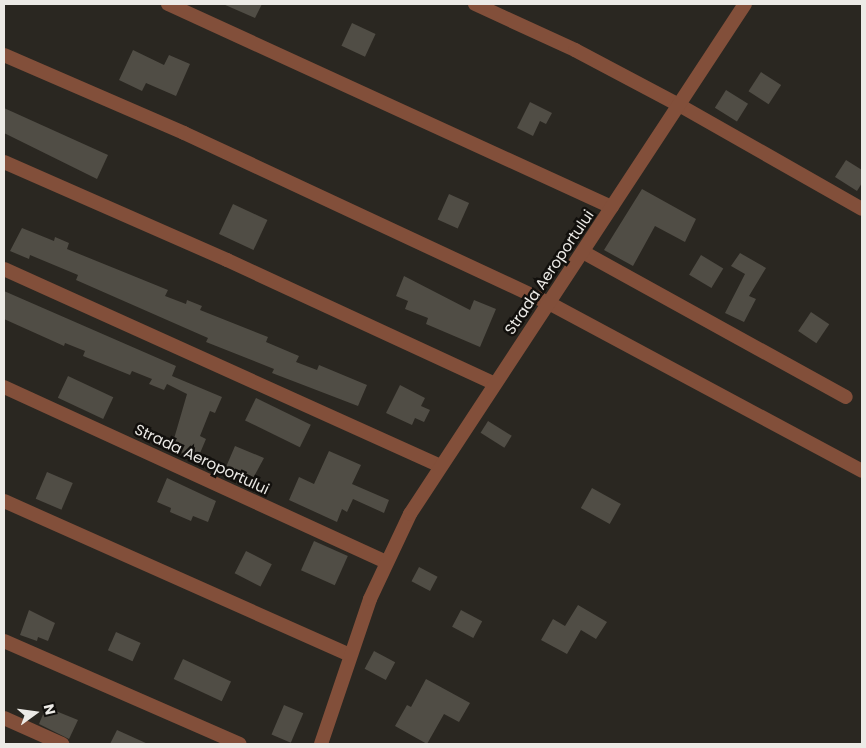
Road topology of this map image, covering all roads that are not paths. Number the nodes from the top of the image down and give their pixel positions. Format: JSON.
{"nodes":[{"id":1,"x":168,"y":4,"type":"edge"},
{"id":2,"x":475,"y":4,"type":"edge"},
{"id":3,"x":745,"y":4,"type":"edge"},
{"id":4,"x":4,"y":55,"type":"edge"},
{"id":5,"x":679,"y":105,"type":"junction"},
{"id":6,"x":4,"y":162,"type":"edge"},
{"id":7,"x":612,"y":207,"type":"junction"},
{"id":8,"x":862,"y":209,"type":"edge"},
{"id":9,"x":583,"y":252,"type":"junction"},
{"id":10,"x":4,"y":269,"type":"edge"},
{"id":11,"x":548,"y":302,"type":"junction"},
{"id":12,"x":495,"y":384,"type":"junction"},
{"id":13,"x":4,"y":387,"type":"edge"},
{"id":14,"x":846,"y":397,"type":"dead end"},
{"id":15,"x":440,"y":466,"type":"junction"},
{"id":16,"x":862,"y":471,"type":"edge"},
{"id":17,"x":4,"y":501,"type":"edge"},
{"id":18,"x":386,"y":562,"type":"junction"},
{"id":19,"x":4,"y":641,"type":"edge"},
{"id":20,"x":350,"y":654,"type":"junction"},
{"id":21,"x":4,"y":718,"type":"edge"},
{"id":22,"x":62,"y":744,"type":"edge"},
{"id":23,"x":240,"y":744,"type":"edge"},
{"id":24,"x":321,"y":744,"type":"edge"}],
"edges":[{"from":1,"to":7,"type":"street"},
{"from":2,"to":5,"type":"street"},
{"from":3,"to":5,"type":"street","name":"Strada Aeroportului"},
{"from":4,"to":11,"type":"street"},
{"from":5,"to":7,"type":"street","name":"Strada Aeroportului"},
{"from":5,"to":8,"type":"street"},
{"from":6,"to":12,"type":"street"},
{"from":7,"to":9,"type":"street","name":"Strada Aeroportului"},
{"from":9,"to":11,"type":"street","name":"Strada Aeroportului"},
{"from":9,"to":14,"type":"street"},
{"from":10,"to":15,"type":"street"},
{"from":11,"to":12,"type":"street","name":"Strada Aeroportului"},
{"from":11,"to":16,"type":"street"},
{"from":12,"to":15,"type":"street","name":"Strada Aeroportului"},
{"from":13,"to":18,"type":"street","name":"Strada Aeroportului"},
{"from":15,"to":18,"type":"street","name":"Strada Aeroportului"},
{"from":17,"to":20,"type":"street"},
{"from":18,"to":20,"type":"street","name":"Strada Aeroportului"},
{"from":19,"to":23,"type":"street"},
{"from":20,"to":24,"type":"street","name":"Strada Aeroportului"},
{"from":21,"to":22,"type":"street"}]}
